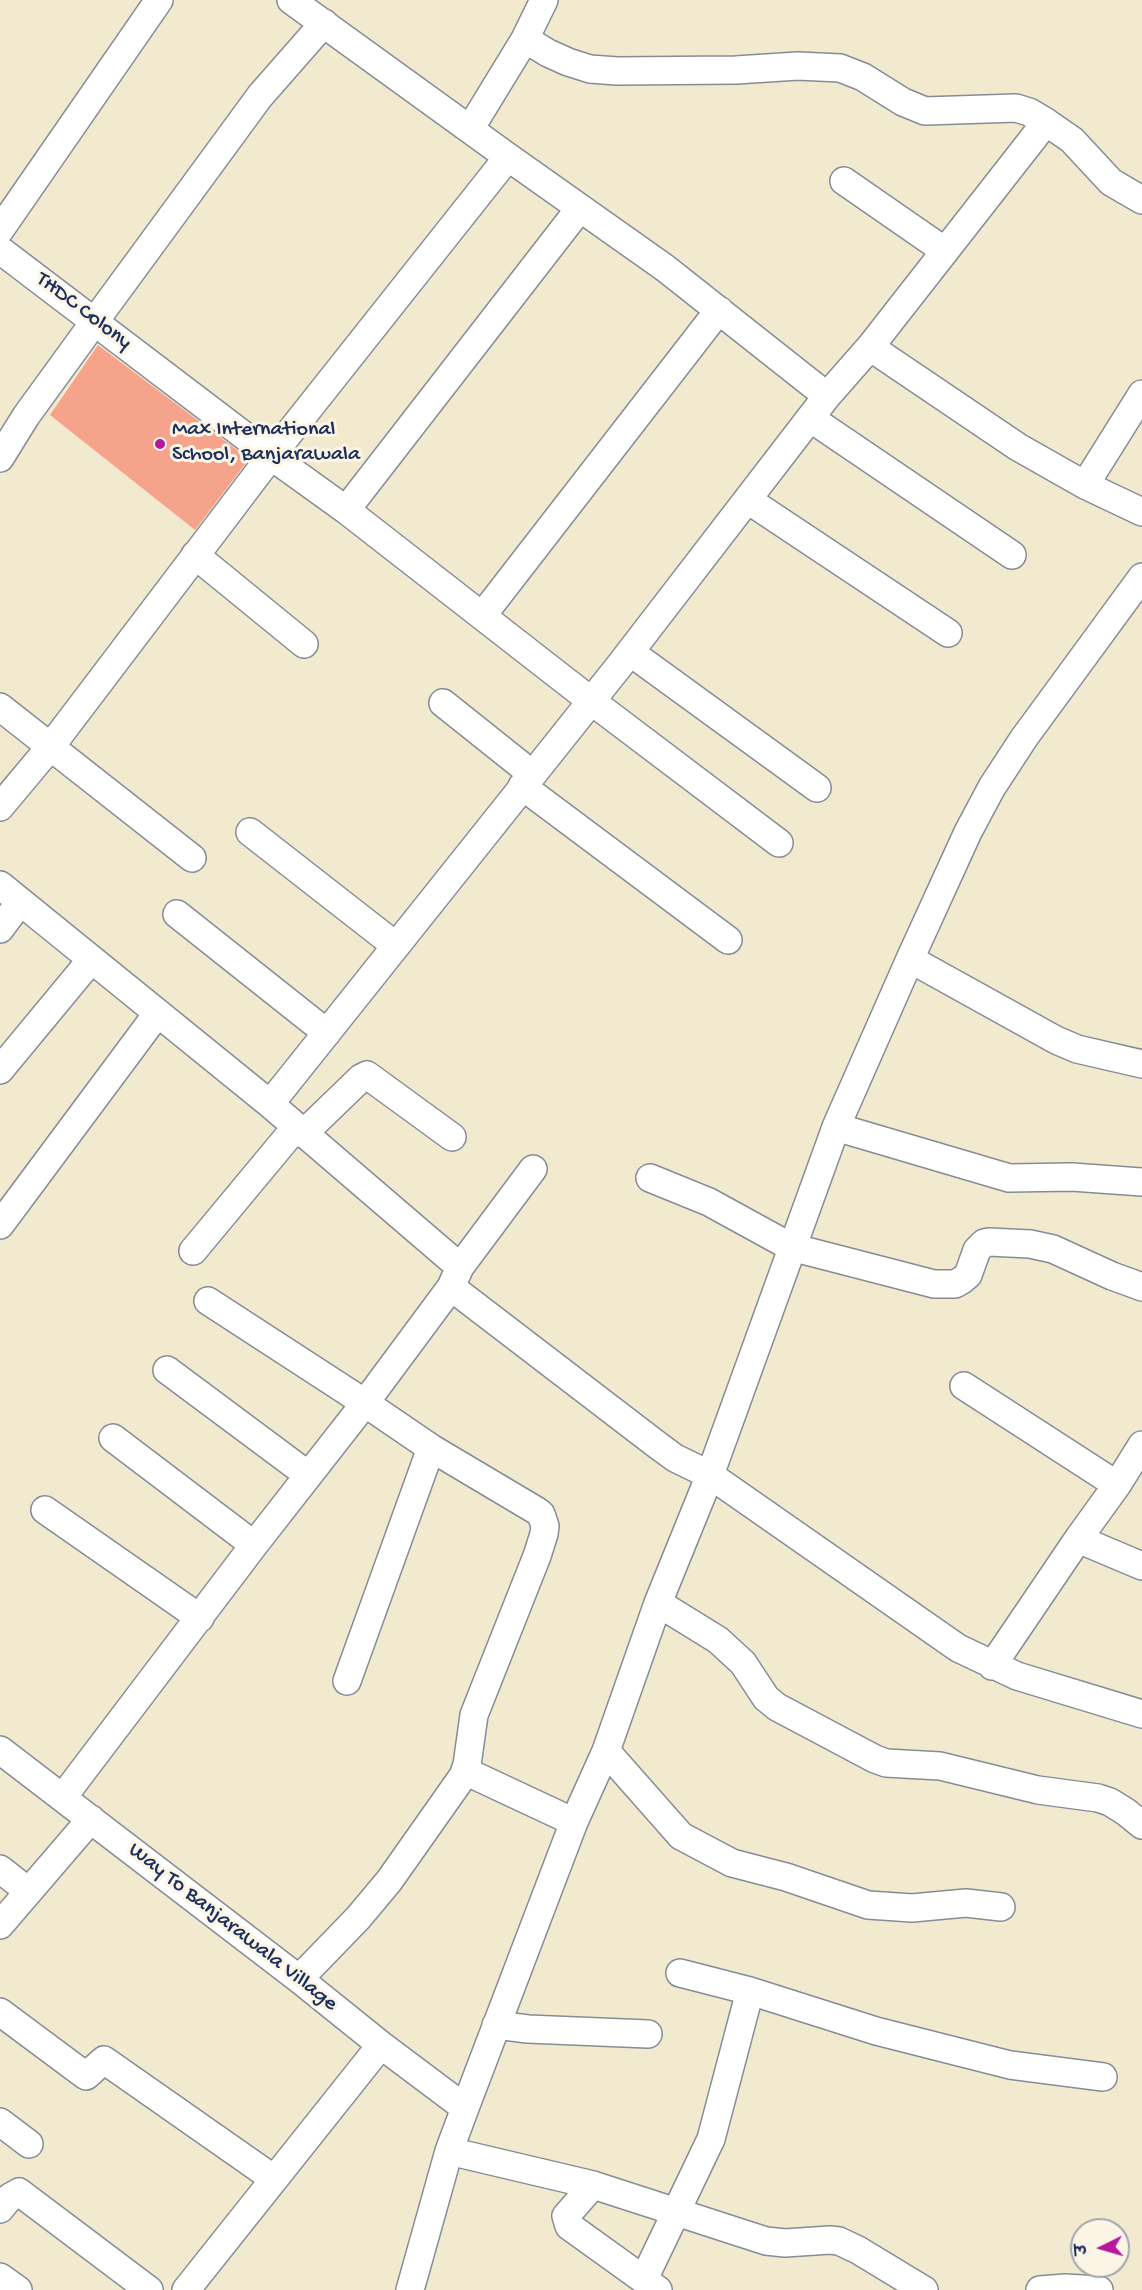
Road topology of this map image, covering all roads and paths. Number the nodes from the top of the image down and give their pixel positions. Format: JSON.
{"nodes":[{"id":1,"x":159,"y":0,"type":"edge"},
{"id":2,"x":291,"y":0,"type":"edge"},
{"id":3,"x":544,"y":0,"type":"edge"},
{"id":4,"x":324,"y":23,"type":"junction"},
{"id":5,"x":525,"y":39,"type":"junction"},
{"id":6,"x":1046,"y":122,"type":"junction"},
{"id":7,"x":470,"y":129,"type":"junction"},
{"id":8,"x":508,"y":158,"type":"junction"},
{"id":9,"x":844,"y":181,"type":"dead end"},
{"id":10,"x":1142,"y":200,"type":"edge"},
{"id":11,"x":580,"y":208,"type":"junction"},
{"id":12,"x":0,"y":230,"type":"edge"},
{"id":13,"x":0,"y":250,"type":"edge"},
{"id":14,"x":945,"y":252,"type":"junction"},
{"id":15,"x":718,"y":310,"type":"junction"},
{"id":16,"x":94,"y":321,"type":"junction"},
{"id":17,"x":870,"y":347,"type":"junction"},
{"id":18,"x":1142,"y":394,"type":"edge"},
{"id":19,"x":827,"y":396,"type":"junction"},
{"id":20,"x":810,"y":418,"type":"junction"},
{"id":21,"x":271,"y":456,"type":"junction"},
{"id":22,"x":0,"y":458,"type":"edge"},
{"id":23,"x":1085,"y":485,"type":"junction"},
{"id":24,"x":748,"y":500,"type":"junction"},
{"id":25,"x":346,"y":510,"type":"junction"},
{"id":26,"x":1142,"y":512,"type":"edge"},
{"id":27,"x":195,"y":555,"type":"junction"},
{"id":28,"x":1012,"y":555,"type":"dead end"},
{"id":29,"x":1142,"y":577,"type":"edge"},
{"id":30,"x":482,"y":616,"type":"junction"},
{"id":31,"x":948,"y":633,"type":"dead end"},
{"id":32,"x":304,"y":644,"type":"dead end"},
{"id":33,"x":630,"y":652,"type":"junction"},
{"id":34,"x":590,"y":700,"type":"junction"},
{"id":35,"x":443,"y":703,"type":"dead end"},
{"id":36,"x":0,"y":707,"type":"edge"},
{"id":37,"x":51,"y":746,"type":"junction"},
{"id":38,"x":527,"y":780,"type":"junction"},
{"id":39,"x":816,"y":788,"type":"dead end"},
{"id":40,"x":0,"y":807,"type":"edge"},
{"id":41,"x":250,"y":832,"type":"dead end"},
{"id":42,"x":779,"y":843,"type":"dead end"},
{"id":43,"x":192,"y":858,"type":"dead end"},
{"id":44,"x":10,"y":893,"type":"edge"},
{"id":45,"x":177,"y":914,"type":"dead end"},
{"id":46,"x":0,"y":929,"type":"edge"},
{"id":47,"x":728,"y":940,"type":"dead end"},
{"id":48,"x":396,"y":946,"type":"junction"},
{"id":49,"x":910,"y":959,"type":"junction"},
{"id":50,"x":91,"y":960,"type":"junction"},
{"id":51,"x":157,"y":1014,"type":"junction"},
{"id":52,"x":327,"y":1033,"type":"junction"},
{"id":53,"x":1142,"y":1064,"type":"edge"},
{"id":54,"x":0,"y":1070,"type":"edge"},
{"id":55,"x":270,"y":1104,"type":"junction"},
{"id":56,"x":837,"y":1128,"type":"junction"},
{"id":57,"x":300,"y":1130,"type":"junction"},
{"id":58,"x":452,"y":1137,"type":"dead end"},
{"id":59,"x":533,"y":1169,"type":"dead end"},
{"id":60,"x":650,"y":1178,"type":"dead end"},
{"id":61,"x":1142,"y":1182,"type":"edge"},
{"id":62,"x":0,"y":1225,"type":"edge"},
{"id":63,"x":791,"y":1247,"type":"junction"},
{"id":64,"x":193,"y":1251,"type":"dead end"},
{"id":65,"x":455,"y":1277,"type":"junction"},
{"id":66,"x":1142,"y":1287,"type":"edge"},
{"id":67,"x":208,"y":1301,"type":"dead end"},
{"id":68,"x":167,"y":1370,"type":"dead end"},
{"id":69,"x":964,"y":1386,"type":"dead end"},
{"id":70,"x":365,"y":1403,"type":"junction"},
{"id":71,"x":112,"y":1438,"type":"dead end"},
{"id":72,"x":431,"y":1448,"type":"junction"},
{"id":73,"x":1139,"y":1458,"type":"edge"},
{"id":74,"x":308,"y":1475,"type":"junction"},
{"id":75,"x":710,"y":1475,"type":"junction"},
{"id":76,"x":1117,"y":1485,"type":"junction"},
{"id":77,"x":45,"y":1510,"type":"dead end"},
{"id":78,"x":1078,"y":1539,"type":"junction"},
{"id":79,"x":254,"y":1545,"type":"junction"},
{"id":80,"x":1142,"y":1566,"type":"edge"},
{"id":81,"x":658,"y":1603,"type":"junction"},
{"id":82,"x":200,"y":1618,"type":"junction"},
{"id":83,"x":992,"y":1666,"type":"junction"},
{"id":84,"x":347,"y":1681,"type":"dead end"},
{"id":85,"x":1142,"y":1714,"type":"edge"},
{"id":86,"x":0,"y":1750,"type":"edge"},
{"id":87,"x":606,"y":1751,"type":"junction"},
{"id":88,"x":465,"y":1771,"type":"junction"},
{"id":89,"x":63,"y":1797,"type":"junction"},
{"id":90,"x":91,"y":1819,"type":"junction"},
{"id":91,"x":574,"y":1822,"type":"junction"},
{"id":92,"x":1142,"y":1825,"type":"edge"},
{"id":93,"x":0,"y":1869,"type":"edge"},
{"id":94,"x":28,"y":1891,"type":"junction"},
{"id":95,"x":1001,"y":1907,"type":"dead end"},
{"id":96,"x":0,"y":1925,"type":"edge"},
{"id":97,"x":680,"y":1973,"type":"dead end"},
{"id":98,"x":299,"y":1979,"type":"junction"},
{"id":99,"x":750,"y":1991,"type":"junction"},
{"id":100,"x":0,"y":2012,"type":"edge"},
{"id":101,"x":496,"y":2025,"type":"junction"},
{"id":102,"x":648,"y":2034,"type":"dead end"},
{"id":103,"x":381,"y":2045,"type":"junction"},
{"id":104,"x":1103,"y":2077,"type":"dead end"},
{"id":105,"x":465,"y":2108,"type":"junction"},
{"id":106,"x":0,"y":2122,"type":"edge"},
{"id":107,"x":29,"y":2144,"type":"dead end"},
{"id":108,"x":449,"y":2151,"type":"junction"},
{"id":109,"x":274,"y":2179,"type":"junction"},
{"id":110,"x":593,"y":2185,"type":"junction"},
{"id":111,"x":0,"y":2209,"type":"edge"},
{"id":112,"x":676,"y":2212,"type":"junction"},
{"id":113,"x":0,"y":2277,"type":"edge"},
{"id":114,"x":651,"y":2285,"type":"edge"},
{"id":115,"x":18,"y":2290,"type":"edge"},
{"id":116,"x":149,"y":2290,"type":"edge"},
{"id":117,"x":186,"y":2290,"type":"edge"},
{"id":118,"x":410,"y":2290,"type":"edge"},
{"id":119,"x":924,"y":2290,"type":"edge"},
{"id":120,"x":1040,"y":2290,"type":"edge"},
{"id":121,"x":1099,"y":2290,"type":"edge"}],
"edges":[{"from":1,"to":12,"type":"street"},
{"from":2,"to":4,"type":"street"},
{"from":3,"to":5,"type":"street"},
{"from":4,"to":7,"type":"street"},
{"from":4,"to":16,"type":"street"},
{"from":5,"to":6,"type":"street"},
{"from":5,"to":7,"type":"street"},
{"from":6,"to":10,"type":"street"},
{"from":6,"to":14,"type":"street"},
{"from":7,"to":8,"type":"street"},
{"from":8,"to":11,"type":"street"},
{"from":8,"to":21,"type":"street"},
{"from":9,"to":14,"type":"street"},
{"from":11,"to":15,"type":"street"},
{"from":11,"to":25,"type":"street"},
{"from":13,"to":16,"type":"street","name":"THDC Colony"},
{"from":14,"to":17,"type":"street"},
{"from":15,"to":19,"type":"street"},
{"from":15,"to":30,"type":"street"},
{"from":16,"to":21,"type":"street","name":"THDC Colony"},
{"from":16,"to":22,"type":"street"},
{"from":17,"to":19,"type":"street"},
{"from":17,"to":23,"type":"street"},
{"from":18,"to":23,"type":"street"},
{"from":19,"to":20,"type":"street"},
{"from":20,"to":24,"type":"street"},
{"from":20,"to":28,"type":"street"},
{"from":21,"to":25,"type":"street","name":"THDC Colony"},
{"from":21,"to":27,"type":"street"},
{"from":23,"to":26,"type":"street"},
{"from":24,"to":31,"type":"street"},
{"from":24,"to":33,"type":"street"},
{"from":25,"to":30,"type":"street","name":"THDC Colony"},
{"from":27,"to":32,"type":"street"},
{"from":27,"to":37,"type":"street"},
{"from":29,"to":49,"type":"street"},
{"from":30,"to":34,"type":"street","name":"THDC Colony"},
{"from":33,"to":34,"type":"street"},
{"from":33,"to":39,"type":"street"},
{"from":34,"to":38,"type":"street"},
{"from":34,"to":42,"type":"street","name":"THDC Colony"},
{"from":35,"to":38,"type":"street"},
{"from":36,"to":37,"type":"street"},
{"from":37,"to":40,"type":"street"},
{"from":37,"to":43,"type":"street"},
{"from":38,"to":47,"type":"street"},
{"from":38,"to":48,"type":"street"},
{"from":41,"to":48,"type":"street"},
{"from":44,"to":46,"type":"street"},
{"from":44,"to":50,"type":"street"},
{"from":45,"to":52,"type":"street"},
{"from":48,"to":52,"type":"street"},
{"from":49,"to":53,"type":"street"},
{"from":49,"to":56,"type":"street"},
{"from":50,"to":51,"type":"street"},
{"from":50,"to":54,"type":"street"},
{"from":51,"to":55,"type":"street"},
{"from":51,"to":62,"type":"street"},
{"from":52,"to":55,"type":"street"},
{"from":55,"to":57,"type":"street"},
{"from":56,"to":61,"type":"street"},
{"from":56,"to":63,"type":"street"},
{"from":57,"to":58,"type":"street"},
{"from":57,"to":64,"type":"street"},
{"from":57,"to":65,"type":"street"},
{"from":59,"to":65,"type":"street"},
{"from":60,"to":63,"type":"street"},
{"from":63,"to":66,"type":"street"},
{"from":63,"to":75,"type":"street"},
{"from":65,"to":70,"type":"street"},
{"from":65,"to":75,"type":"street"},
{"from":67,"to":70,"type":"street"},
{"from":68,"to":74,"type":"street"},
{"from":69,"to":76,"type":"street"},
{"from":70,"to":72,"type":"street"},
{"from":70,"to":74,"type":"street"},
{"from":71,"to":79,"type":"street"},
{"from":72,"to":84,"type":"street"},
{"from":72,"to":88,"type":"street"},
{"from":73,"to":76,"type":"street"},
{"from":74,"to":79,"type":"street"},
{"from":75,"to":81,"type":"street"},
{"from":75,"to":83,"type":"street"},
{"from":76,"to":78,"type":"street"},
{"from":77,"to":82,"type":"street"},
{"from":78,"to":80,"type":"street"},
{"from":78,"to":83,"type":"street"},
{"from":79,"to":82,"type":"street"},
{"from":81,"to":87,"type":"street"},
{"from":81,"to":92,"type":"street"},
{"from":82,"to":89,"type":"street"},
{"from":83,"to":85,"type":"street"},
{"from":86,"to":89,"type":"street","name":"Way To Banjarawala Village"},
{"from":87,"to":91,"type":"street"},
{"from":87,"to":95,"type":"street"},
{"from":88,"to":91,"type":"street"},
{"from":88,"to":98,"type":"street"},
{"from":89,"to":90,"type":"street","name":"Way To Banjarawala Village"},
{"from":90,"to":94,"type":"street"},
{"from":90,"to":98,"type":"street","name":"Way To Banjarawala Village"},
{"from":91,"to":101,"type":"street"},
{"from":93,"to":94,"type":"street"},
{"from":94,"to":96,"type":"street"},
{"from":97,"to":99,"type":"street"},
{"from":98,"to":103,"type":"street","name":"Way To Banjarawala Village"},
{"from":99,"to":104,"type":"street"},
{"from":99,"to":112,"type":"street"},
{"from":100,"to":109,"type":"street"},
{"from":101,"to":102,"type":"street"},
{"from":101,"to":105,"type":"street"},
{"from":103,"to":105,"type":"street","name":"Way To Banjarawala Village"},
{"from":103,"to":109,"type":"street"},
{"from":105,"to":108,"type":"street"},
{"from":106,"to":107,"type":"street"},
{"from":108,"to":110,"type":"street"},
{"from":108,"to":118,"type":"street"},
{"from":109,"to":117,"type":"street"},
{"from":110,"to":112,"type":"street"},
{"from":110,"to":114,"type":"street"},
{"from":111,"to":116,"type":"street"},
{"from":112,"to":114,"type":"street"},
{"from":112,"to":119,"type":"street"},
{"from":113,"to":115,"type":"street"},
{"from":120,"to":121,"type":"street"}]}
